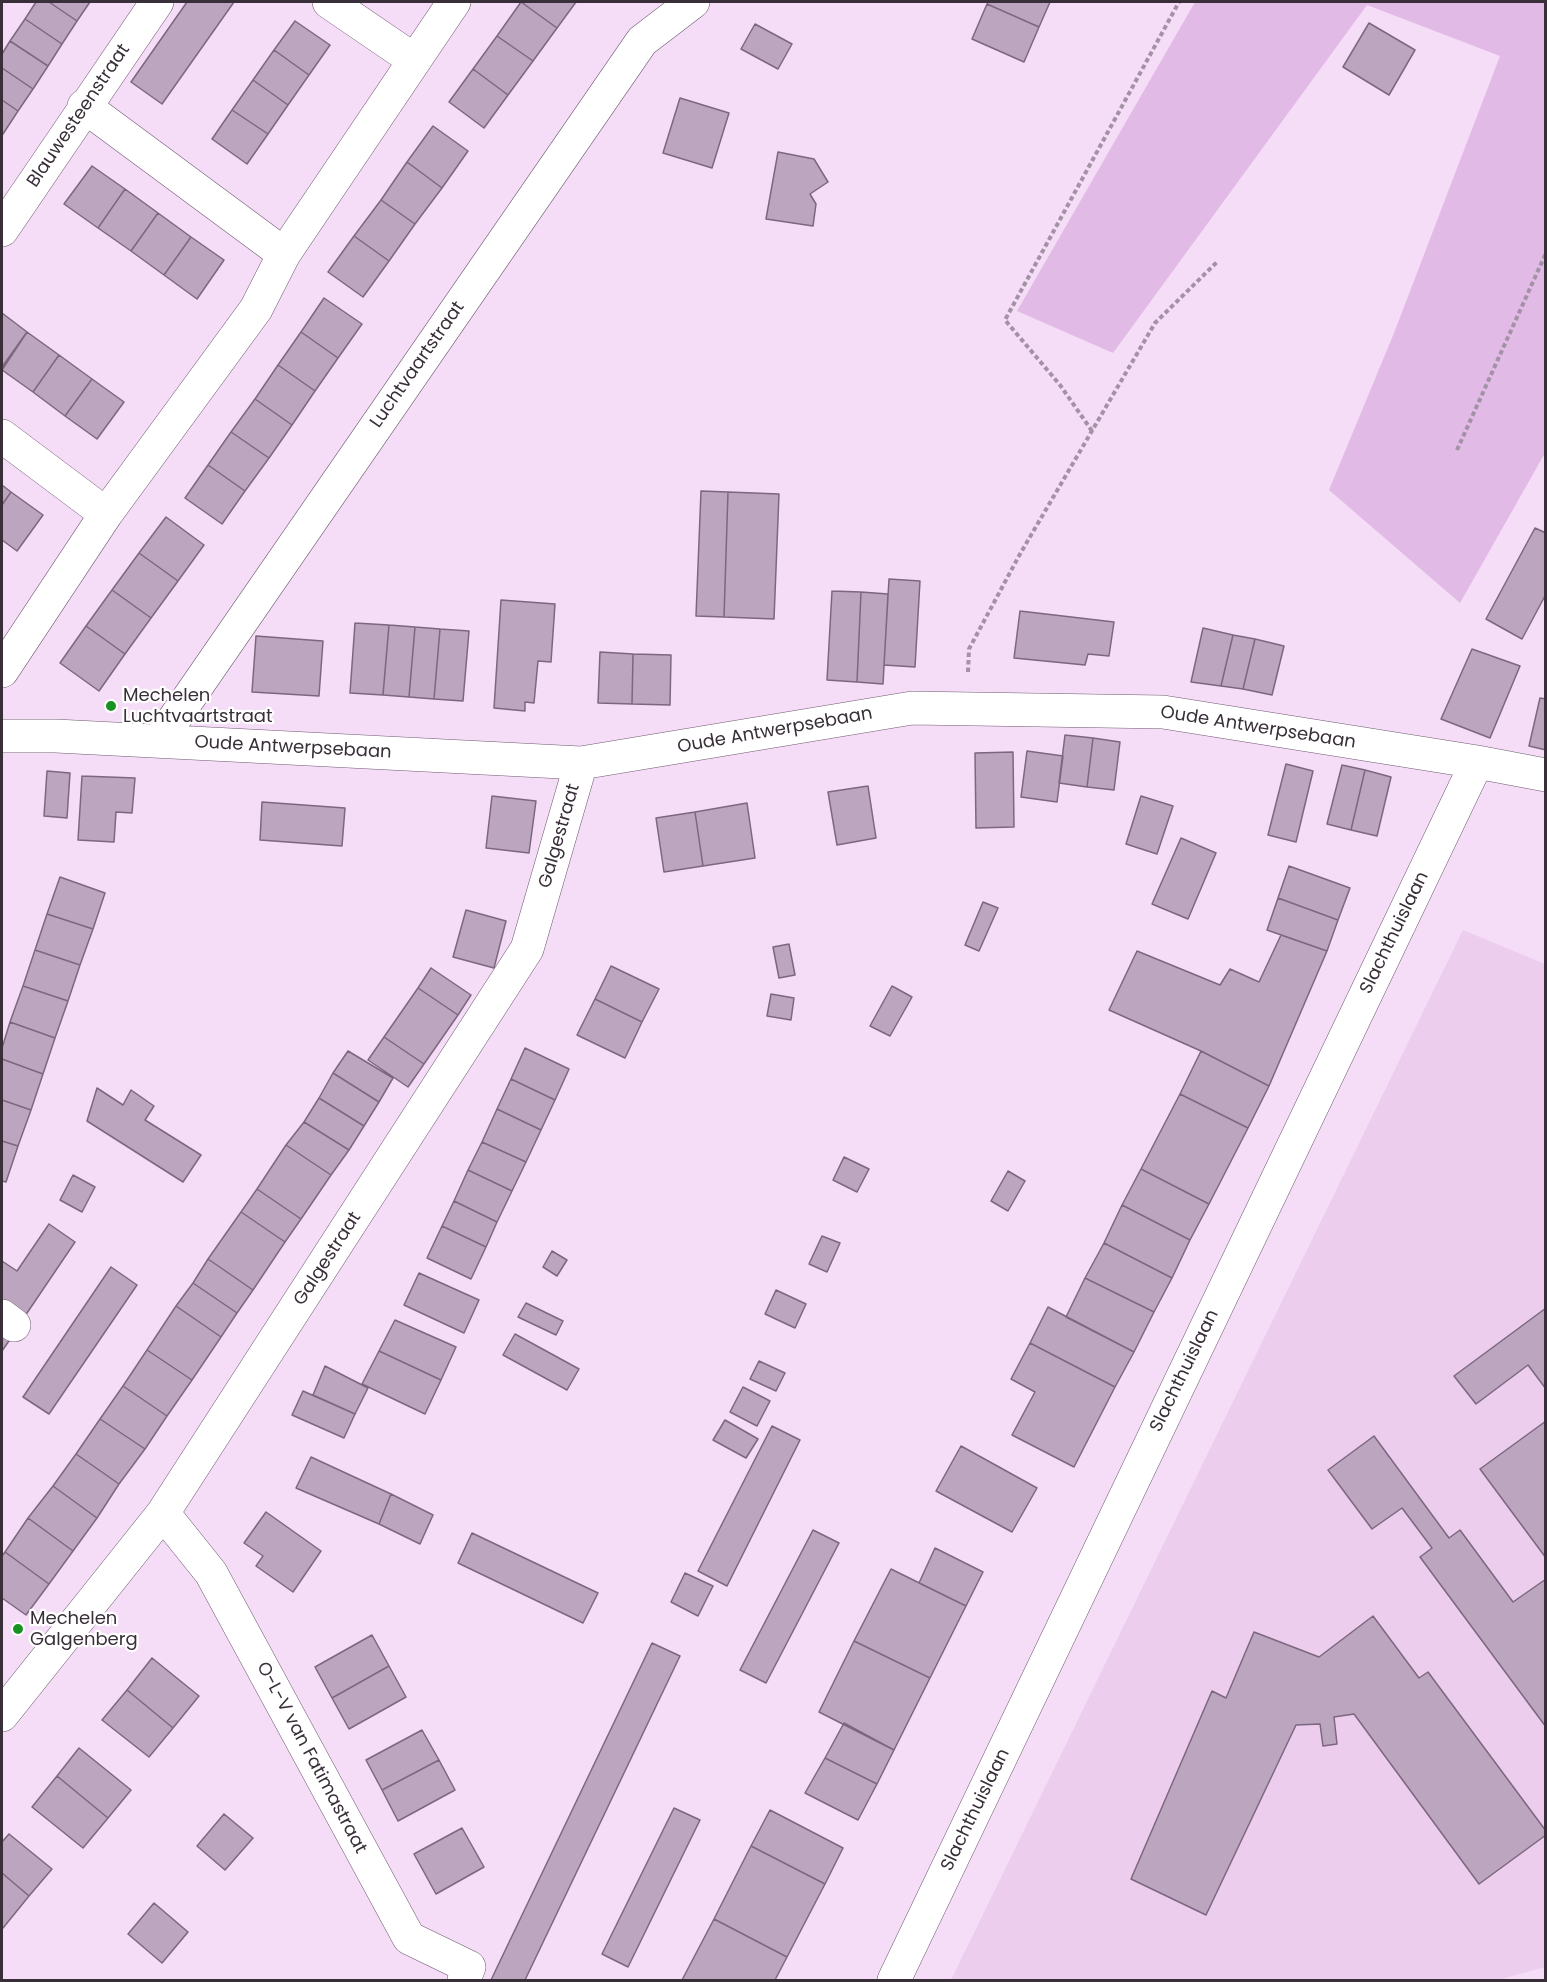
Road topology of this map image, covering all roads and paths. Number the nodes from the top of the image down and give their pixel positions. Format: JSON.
{"nodes":[{"id":1,"x":157,"y":2,"type":"edge"},
{"id":2,"x":329,"y":2,"type":"edge"},
{"id":3,"x":454,"y":2,"type":"edge"},
{"id":4,"x":693,"y":2,"type":"edge"},
{"id":5,"x":1179,"y":2,"type":"edge"},
{"id":6,"x":414,"y":60,"type":"junction"},
{"id":7,"x":84,"y":106,"type":"junction"},
{"id":8,"x":2,"y":230,"type":"edge"},
{"id":9,"x":1545,"y":253,"type":"edge"},
{"id":10,"x":284,"y":254,"type":"junction"},
{"id":11,"x":1216,"y":262,"type":"dead end"},
{"id":12,"x":1092,"y":431,"type":"junction"},
{"id":13,"x":2,"y":436,"type":"edge"},
{"id":14,"x":1457,"y":450,"type":"dead end"},
{"id":15,"x":106,"y":514,"type":"junction"},
{"id":16,"x":2,"y":671,"type":"edge"},
{"id":17,"x":966,"y":709,"type":"junction"},
{"id":18,"x":2,"y":736,"type":"edge"},
{"id":19,"x":159,"y":741,"type":"junction"},
{"id":20,"x":1477,"y":762,"type":"junction"},
{"id":21,"x":581,"y":763,"type":"junction"},
{"id":22,"x":1545,"y":776,"type":"edge"},
{"id":23,"x":164,"y":1513,"type":"junction"},
{"id":24,"x":2,"y":1715,"type":"edge"},
{"id":25,"x":464,"y":1980,"type":"edge"},
{"id":26,"x":894,"y":1980,"type":"edge"}],
"edges":[{"from":1,"to":7,"type":"street","name":"Blauwesteenstraat"},
{"from":2,"to":6,"type":"street"},
{"from":3,"to":6,"type":"street"},
{"from":4,"to":19,"type":"street","name":"Luchtvaartstraat"},
{"from":5,"to":12,"type":"path"},
{"from":6,"to":10,"type":"street"},
{"from":7,"to":8,"type":"street","name":"Blauwesteenstraat"},
{"from":7,"to":10,"type":"street"},
{"from":9,"to":14,"type":"path"},
{"from":10,"to":15,"type":"street"},
{"from":11,"to":12,"type":"path"},
{"from":12,"to":17,"type":"path"},
{"from":13,"to":15,"type":"street"},
{"from":15,"to":16,"type":"street"},
{"from":17,"to":20,"type":"street","name":"Oude Antwerpsebaan"},
{"from":17,"to":21,"type":"street","name":"Oude Antwerpsebaan"},
{"from":18,"to":19,"type":"street","name":"Oude Antwerpsebaan"},
{"from":19,"to":21,"type":"street","name":"Oude Antwerpsebaan"},
{"from":20,"to":22,"type":"street","name":"Oude Antwerpsebaan"},
{"from":20,"to":26,"type":"street","name":"Slachthuislaan"},
{"from":21,"to":23,"type":"street","name":"Galgestraat"},
{"from":23,"to":24,"type":"street","name":"Galgestraat"},
{"from":23,"to":25,"type":"street","name":"O-L-V van Fatimastraat"}]}
